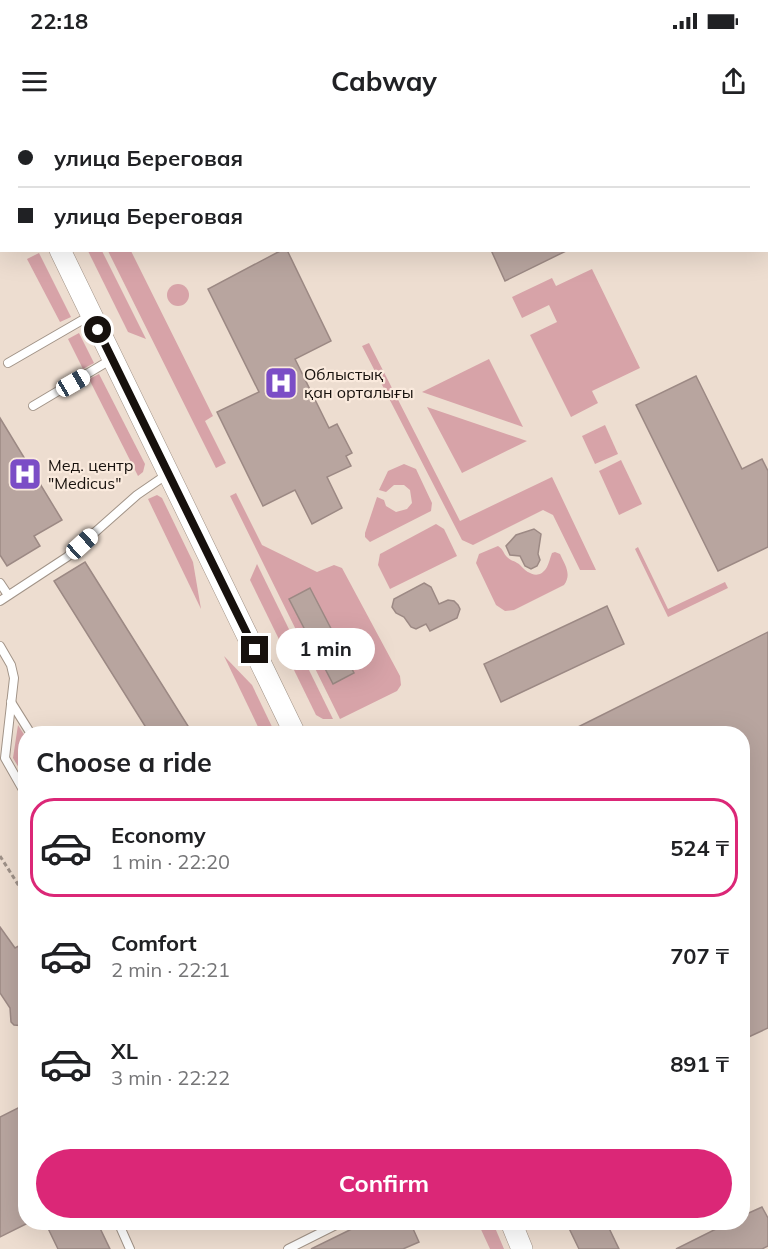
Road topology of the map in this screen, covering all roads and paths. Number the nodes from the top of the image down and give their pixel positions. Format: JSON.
{"nodes":[{"id":1,"x":61,"y":252,"type":"edge"},
{"id":2,"x":91,"y":315,"type":"junction"},
{"id":3,"x":113,"y":359,"type":"junction"},
{"id":4,"x":8,"y":363,"type":"dead end"},
{"id":5,"x":33,"y":406,"type":"dead end"},
{"id":6,"x":169,"y":473,"type":"junction"},
{"id":7,"x":0,"y":583,"type":"edge"},
{"id":8,"x":8,"y":595,"type":"junction"},
{"id":9,"x":0,"y":601,"type":"edge"},
{"id":10,"x":0,"y":646,"type":"edge"},
{"id":11,"x":11,"y":702,"type":"junction"},
{"id":12,"x":26,"y":726,"type":"edge"},
{"id":13,"x":291,"y":726,"type":"edge"},
{"id":14,"x":18,"y":781,"type":"edge"},
{"id":15,"x":0,"y":856,"type":"edge"},
{"id":16,"x":18,"y":884,"type":"edge"},
{"id":17,"x":122,"y":1230,"type":"edge"},
{"id":18,"x":326,"y":1230,"type":"edge"},
{"id":19,"x":514,"y":1230,"type":"edge"},
{"id":20,"x":130,"y":1249,"type":"edge"},
{"id":21,"x":288,"y":1249,"type":"edge"},
{"id":22,"x":522,"y":1249,"type":"edge"}],
"edges":[{"from":1,"to":2,"type":"street"},
{"from":2,"to":3,"type":"street"},
{"from":2,"to":4,"type":"lane"},
{"from":3,"to":5,"type":"lane"},
{"from":3,"to":6,"type":"street"},
{"from":6,"to":8,"type":"lane"},
{"from":6,"to":13,"type":"street"},
{"from":7,"to":8,"type":"lane"},
{"from":8,"to":9,"type":"lane"},
{"from":10,"to":11,"type":"lane"},
{"from":11,"to":12,"type":"lane"},
{"from":11,"to":14,"type":"lane"},
{"from":15,"to":16,"type":"path"},
{"from":17,"to":20,"type":"lane"},
{"from":18,"to":21,"type":"lane"},
{"from":19,"to":22,"type":"street"}]}
